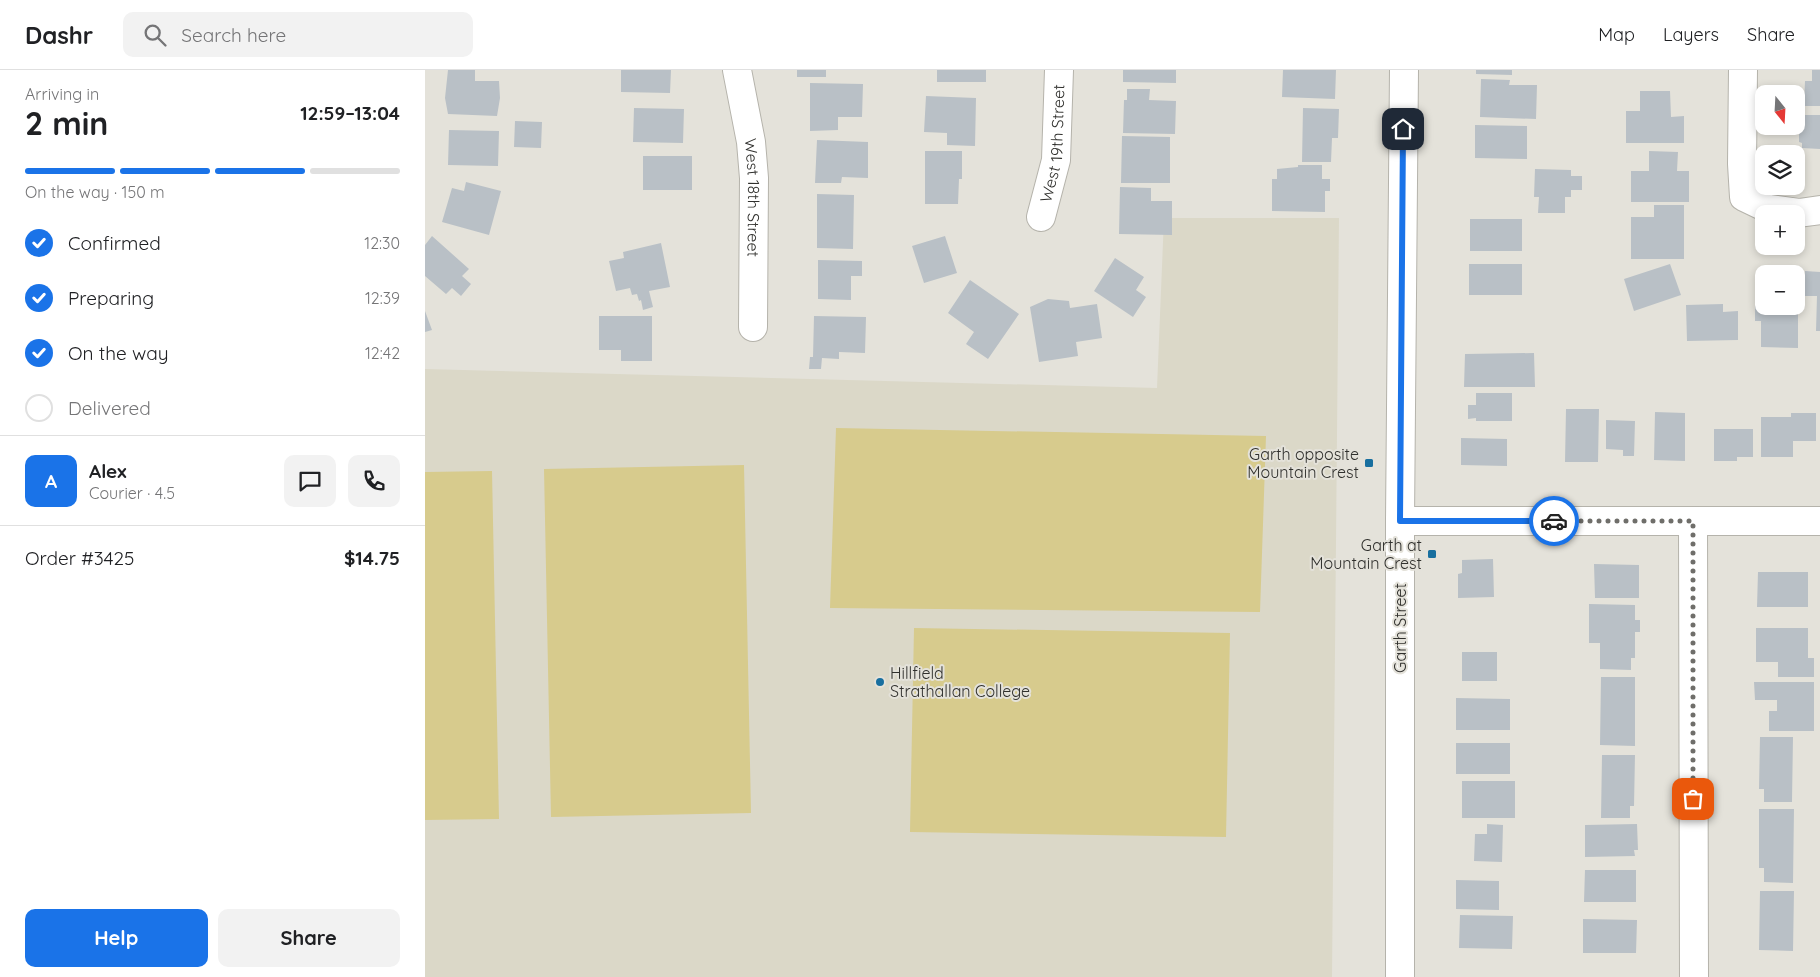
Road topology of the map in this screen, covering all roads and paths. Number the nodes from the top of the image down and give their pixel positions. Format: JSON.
{"nodes":[{"id":1,"x":737,"y":70,"type":"edge"},
{"id":2,"x":1059,"y":70,"type":"edge"},
{"id":3,"x":1404,"y":70,"type":"edge"},
{"id":4,"x":1743,"y":70,"type":"edge"},
{"id":5,"x":1820,"y":210,"type":"edge"},
{"id":6,"x":1041,"y":216,"type":"dead end"},
{"id":7,"x":753,"y":327,"type":"dead end"},
{"id":8,"x":1400,"y":521,"type":"junction"},
{"id":9,"x":1693,"y":521,"type":"junction"},
{"id":10,"x":1820,"y":521,"type":"edge"},
{"id":11,"x":1400,"y":977,"type":"edge"},
{"id":12,"x":1694,"y":977,"type":"edge"}],
"edges":[{"from":1,"to":7,"type":"street","name":"West 18th Street"},
{"from":2,"to":6,"type":"street","name":"West 19th Street"},
{"from":3,"to":8,"type":"street","name":"Garth Street"},
{"from":4,"to":5,"type":"street"},
{"from":8,"to":9,"type":"street"},
{"from":8,"to":11,"type":"street","name":"Garth Street"},
{"from":9,"to":10,"type":"street"},
{"from":9,"to":12,"type":"street"}]}
